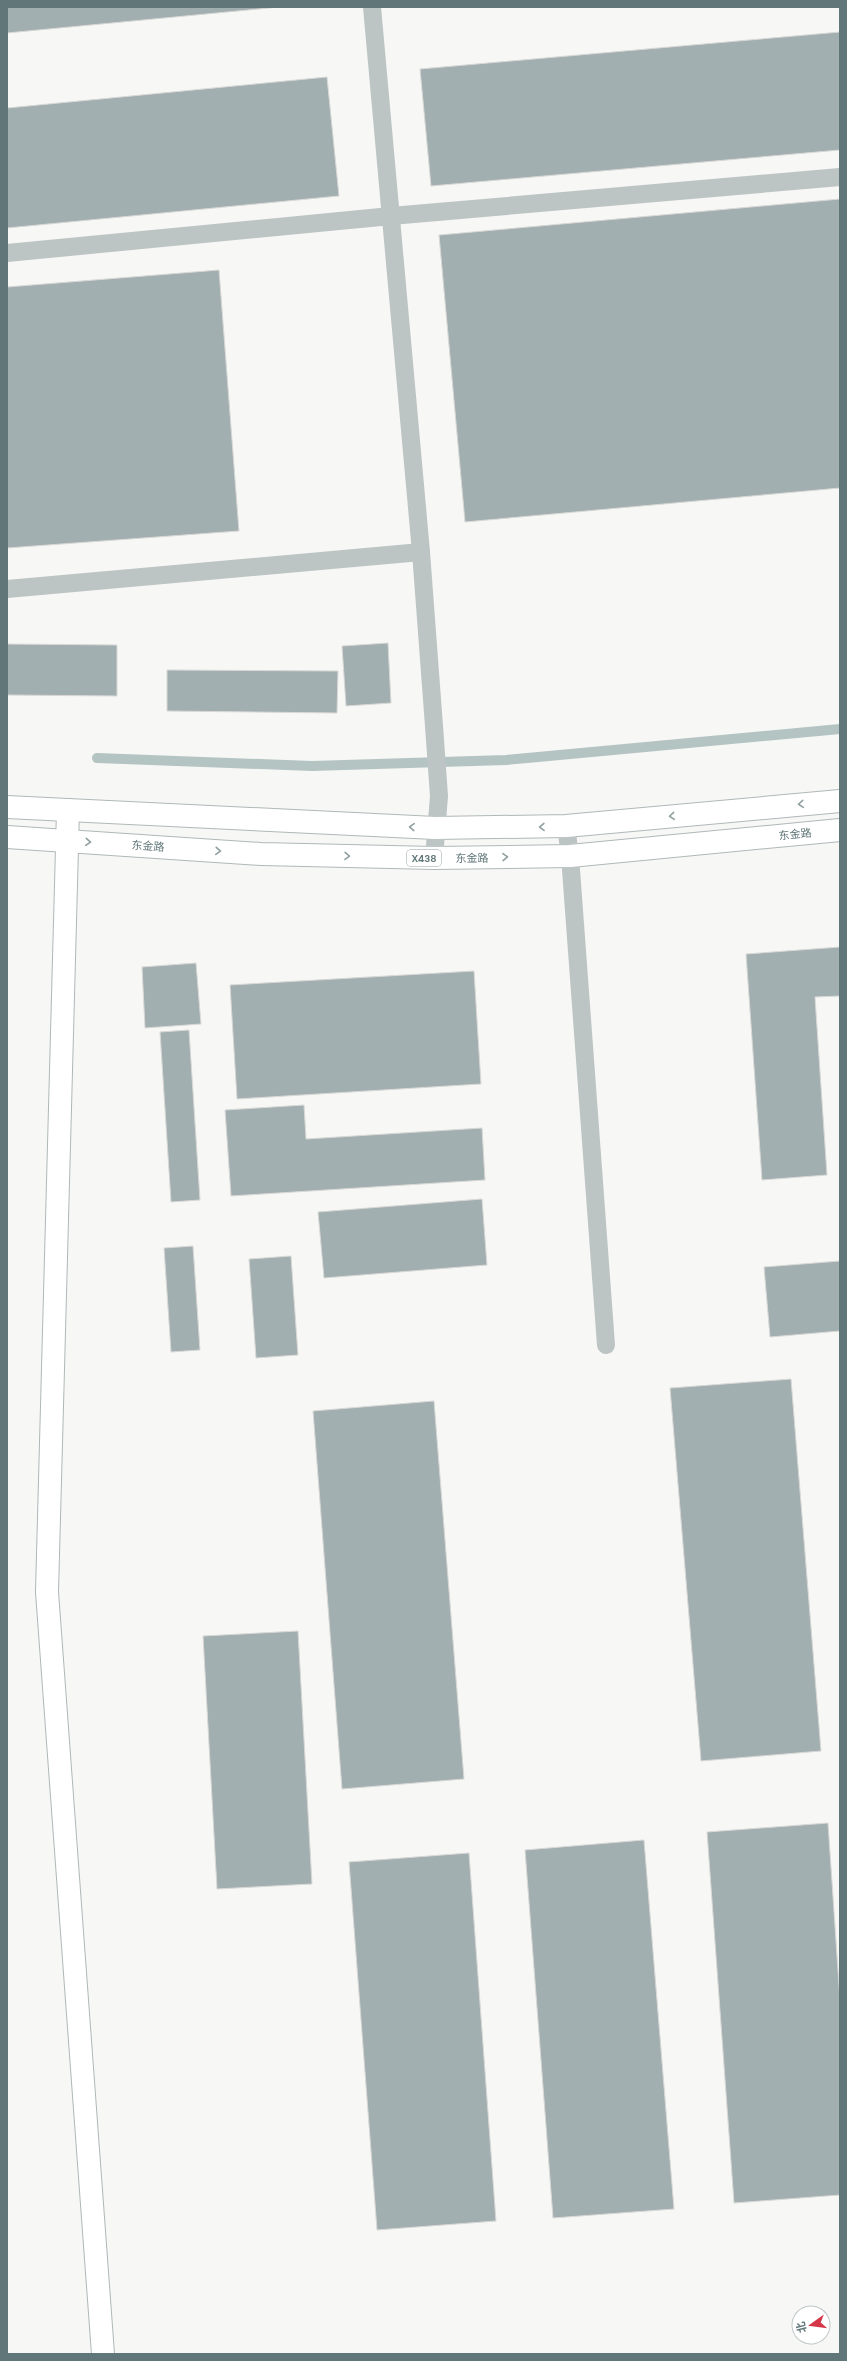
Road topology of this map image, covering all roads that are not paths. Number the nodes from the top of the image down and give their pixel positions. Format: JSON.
{"nodes":[{"id":1,"x":372,"y":7,"type":"edge"},
{"id":2,"x":840,"y":177,"type":"edge"},
{"id":3,"x":391,"y":216,"type":"junction"},
{"id":4,"x":7,"y":253,"type":"edge"},
{"id":5,"x":421,"y":552,"type":"junction"},
{"id":6,"x":7,"y":589,"type":"edge"},
{"id":7,"x":840,"y":801,"type":"edge"},
{"id":8,"x":7,"y":807,"type":"edge"},
{"id":9,"x":68,"y":810,"type":"junction"},
{"id":10,"x":566,"y":826,"type":"junction"},
{"id":11,"x":435,"y":828,"type":"junction"},
{"id":12,"x":840,"y":830,"type":"edge"},
{"id":13,"x":7,"y":837,"type":"edge"},
{"id":14,"x":66,"y":841,"type":"junction"},
{"id":15,"x":570,"y":856,"type":"junction"},
{"id":16,"x":434,"y":858,"type":"junction"},
{"id":17,"x":606,"y":1345,"type":"dead end"},
{"id":18,"x":103,"y":2354,"type":"edge"}],
"edges":[{"from":1,"to":3,"type":"lane"},
{"from":2,"to":3,"type":"lane"},
{"from":3,"to":4,"type":"lane"},
{"from":3,"to":5,"type":"lane"},
{"from":5,"to":6,"type":"lane"},
{"from":5,"to":11,"type":"lane"},
{"from":7,"to":10,"type":"main road","one_way":true},
{"from":8,"to":9,"type":"main road"},
{"from":11,"to":9,"type":"main road","one_way":true},
{"from":9,"to":14,"type":"main road"},
{"from":10,"to":11,"type":"main road","one_way":true},
{"from":10,"to":15,"type":"lane"},
{"from":11,"to":16,"type":"lane"},
{"from":12,"to":15,"type":"main road","name":"东金路","number":"X438"},
{"from":13,"to":14,"type":"main road","name":"东金路","number":"X438"},
{"from":14,"to":16,"type":"main road","name":"东金路","number":"X438","one_way":true},
{"from":14,"to":18,"type":"main road"},
{"from":16,"to":15,"type":"main road","name":"东金路","number":"X438","one_way":true},
{"from":15,"to":17,"type":"lane"}]}
